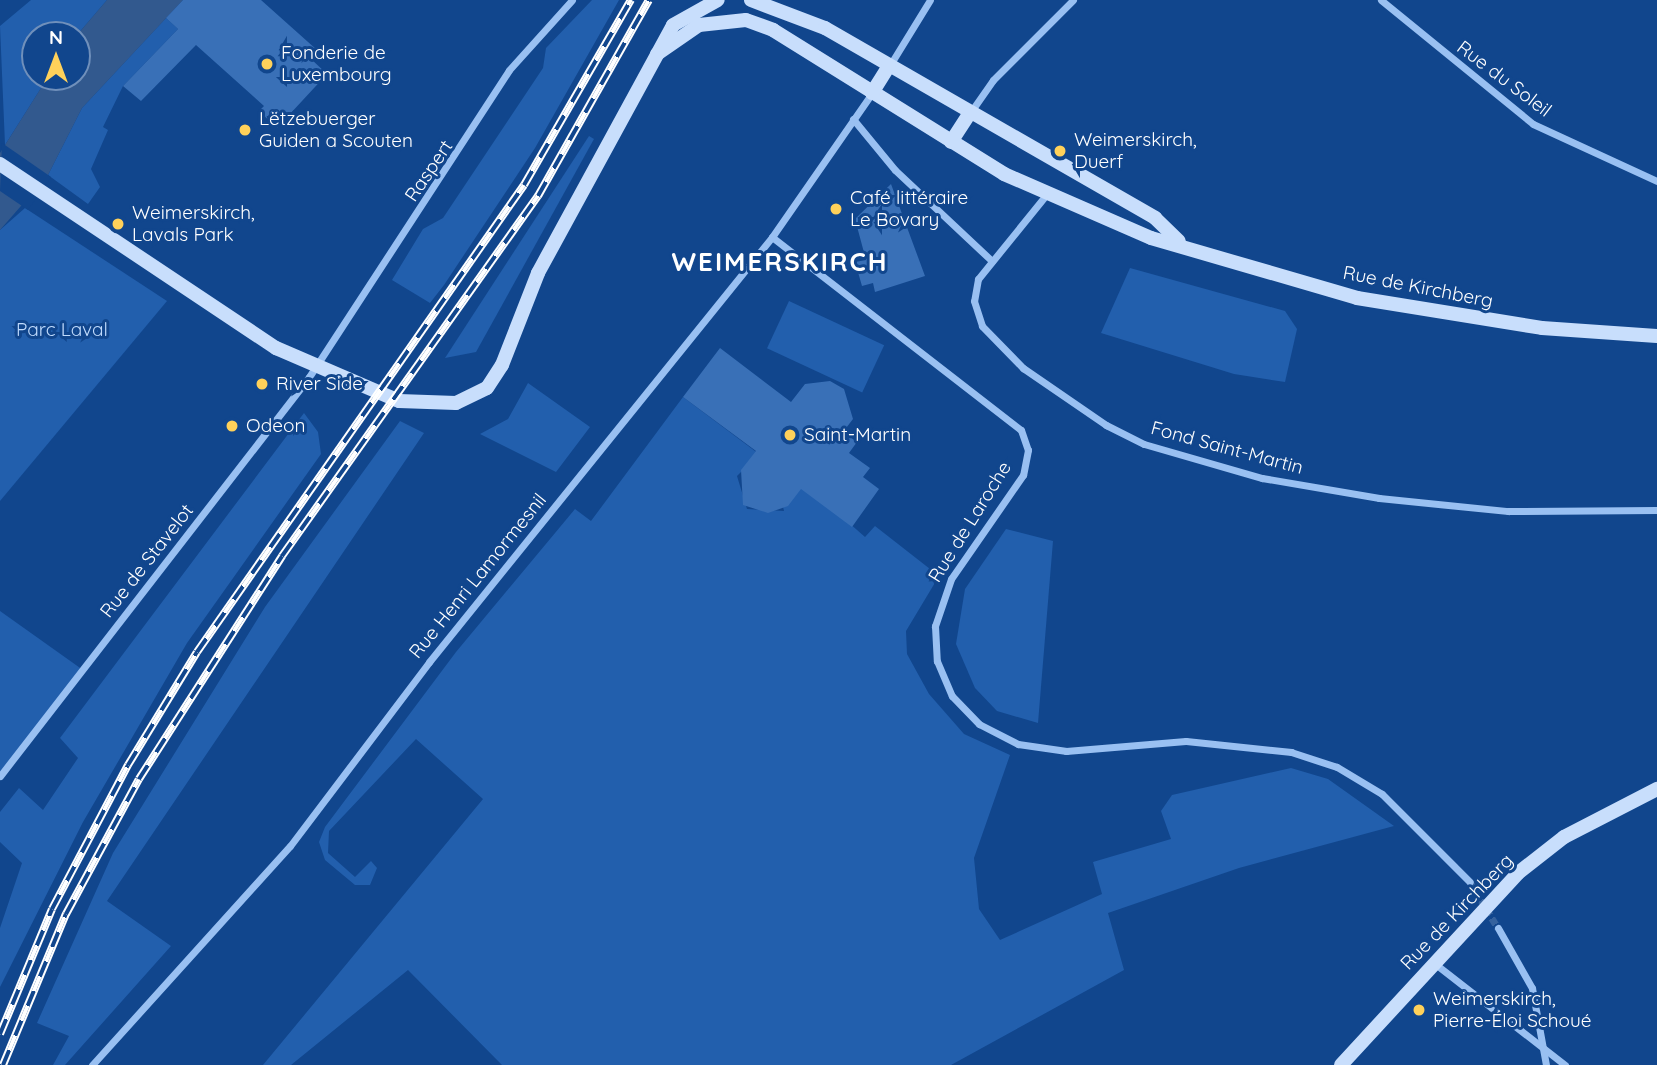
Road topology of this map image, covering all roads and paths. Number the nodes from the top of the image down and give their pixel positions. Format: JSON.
{"nodes":[{"id":1,"x":572,"y":0,"type":"edge"},
{"id":2,"x":718,"y":0,"type":"edge"},
{"id":3,"x":751,"y":0,"type":"edge"},
{"id":4,"x":930,"y":0,"type":"edge"},
{"id":5,"x":1073,"y":0,"type":"edge"},
{"id":6,"x":1381,"y":0,"type":"edge"},
{"id":7,"x":657,"y":54,"type":"junction"},
{"id":8,"x":889,"y":66,"type":"junction"},
{"id":9,"x":872,"y":93,"type":"junction"},
{"id":10,"x":970,"y":113,"type":"junction"},
{"id":11,"x":853,"y":119,"type":"junction"},
{"id":12,"x":951,"y":142,"type":"junction"},
{"id":13,"x":0,"y":164,"type":"edge"},
{"id":14,"x":1657,"y":181,"type":"edge"},
{"id":15,"x":1046,"y":195,"type":"junction"},
{"id":16,"x":772,"y":237,"type":"junction"},
{"id":17,"x":1179,"y":242,"type":"junction"},
{"id":18,"x":992,"y":261,"type":"junction"},
{"id":19,"x":1657,"y":336,"type":"edge"},
{"id":20,"x":318,"y":365,"type":"junction"},
{"id":21,"x":1657,"y":510,"type":"edge"},
{"id":22,"x":0,"y":776,"type":"edge"},
{"id":23,"x":1657,"y":789,"type":"edge"},
{"id":24,"x":1470,"y":882,"type":"tunnel mouth"},
{"id":25,"x":1498,"y":928,"type":"tunnel mouth"},
{"id":26,"x":1434,"y":962,"type":"junction"},
{"id":27,"x":1547,"y":1056,"type":"junction"},
{"id":28,"x":92,"y":1065,"type":"edge"},
{"id":29,"x":1341,"y":1065,"type":"edge"},
{"id":30,"x":1546,"y":1065,"type":"edge"},
{"id":31,"x":1565,"y":1065,"type":"edge"}],
"edges":[{"from":1,"to":20,"type":"street","name":"Raspert"},
{"from":2,"to":7,"type":"main road"},
{"from":3,"to":8,"type":"main road","name":"Rue de Kirchberg"},
{"from":4,"to":8,"type":"street"},
{"from":5,"to":10,"type":"street"},
{"from":6,"to":14,"type":"street","name":"Rue du Soleil"},
{"from":7,"to":9,"type":"main road","name":"Rue de Kirchberg"},
{"from":7,"to":20,"type":"main road"},
{"from":8,"to":9,"type":"main road"},
{"from":8,"to":10,"type":"main road","name":"Rue de Kirchberg"},
{"from":9,"to":11,"type":"street","name":"Rue Henri Lamormesnil"},
{"from":9,"to":12,"type":"main road","name":"Rue de Kirchberg"},
{"from":10,"to":12,"type":"main road"},
{"from":10,"to":17,"type":"main road","name":"Rue de Kirchberg"},
{"from":11,"to":16,"type":"street","name":"Rue Henri Lamormesnil"},
{"from":11,"to":18,"type":"street"},
{"from":12,"to":15,"type":"main road","name":"Rue de Kirchberg"},
{"from":13,"to":20,"type":"main road"},
{"from":15,"to":17,"type":"main road","name":"Rue de Kirchberg"},
{"from":15,"to":18,"type":"street","name":"Fond Saint-Martin"},
{"from":16,"to":24,"type":"street","name":"Rue de Laroche"},
{"from":16,"to":28,"type":"street","name":"Rue Henri Lamormesnil"},
{"from":17,"to":19,"type":"main road","name":"Rue de Kirchberg"},
{"from":18,"to":21,"type":"street","name":"Fond Saint-Martin"},
{"from":20,"to":22,"type":"street","name":"Rue de Stavelot"},
{"from":23,"to":26,"type":"main road","name":"Rue de Kirchberg"},
{"from":25,"to":27,"type":"street"},
{"from":26,"to":27,"type":"street"},
{"from":26,"to":29,"type":"main road","name":"Rue de Kirchberg"},
{"from":27,"to":30,"type":"street"},
{"from":27,"to":31,"type":"street"}]}
